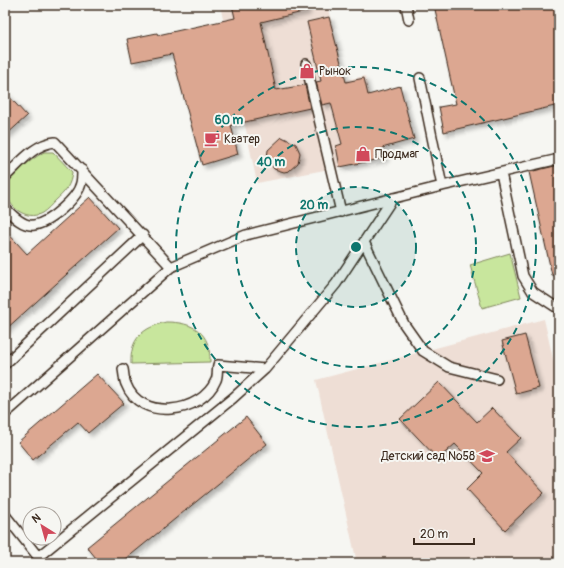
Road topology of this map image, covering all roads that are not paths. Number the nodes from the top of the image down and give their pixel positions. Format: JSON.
{"nodes":[{"id":1,"x":406,"y":5,"type":"edge"},
{"id":2,"x":409,"y":20,"type":"dead end"},
{"id":3,"x":306,"y":64,"type":"dead end"},
{"id":4,"x":420,"y":78,"type":"dead end"},
{"id":5,"x":559,"y":159,"type":"edge"},
{"id":6,"x":82,"y":170,"type":"junction"},
{"id":7,"x":501,"y":173,"type":"junction"},
{"id":8,"x":5,"y":177,"type":"edge"},
{"id":9,"x":442,"y":186,"type":"junction"},
{"id":10,"x":393,"y":198,"type":"junction"},
{"id":11,"x":5,"y":208,"type":"edge"},
{"id":12,"x":341,"y":212,"type":"junction"},
{"id":13,"x":143,"y":235,"type":"junction"},
{"id":14,"x":364,"y":242,"type":"junction"},
{"id":15,"x":171,"y":267,"type":"junction"},
{"id":16,"x":559,"y":309,"type":"edge"},
{"id":17,"x":5,"y":364,"type":"edge"},
{"id":18,"x":123,"y":369,"type":"dead end"},
{"id":19,"x":265,"y":369,"type":"junction"},
{"id":20,"x":497,"y":379,"type":"dead end"},
{"id":21,"x":5,"y":414,"type":"edge"},
{"id":22,"x":5,"y":515,"type":"edge"},
{"id":23,"x":41,"y":560,"type":"edge"}],
"edges":[{"from":1,"to":2,"type":"lane"},
{"from":3,"to":12,"type":"lane"},
{"from":4,"to":9,"type":"lane"},
{"from":5,"to":7,"type":"lane"},
{"from":6,"to":8,"type":"lane"},
{"from":6,"to":11,"type":"lane"},
{"from":6,"to":13,"type":"lane"},
{"from":7,"to":9,"type":"lane"},
{"from":7,"to":16,"type":"lane"},
{"from":9,"to":10,"type":"lane"},
{"from":10,"to":12,"type":"lane"},
{"from":10,"to":14,"type":"lane"},
{"from":12,"to":15,"type":"lane"},
{"from":13,"to":15,"type":"lane"},
{"from":13,"to":17,"type":"lane"},
{"from":14,"to":19,"type":"lane"},
{"from":14,"to":20,"type":"lane"},
{"from":15,"to":21,"type":"lane"},
{"from":18,"to":19,"type":"lane"},
{"from":19,"to":23,"type":"lane"},
{"from":22,"to":23,"type":"lane"}]}
